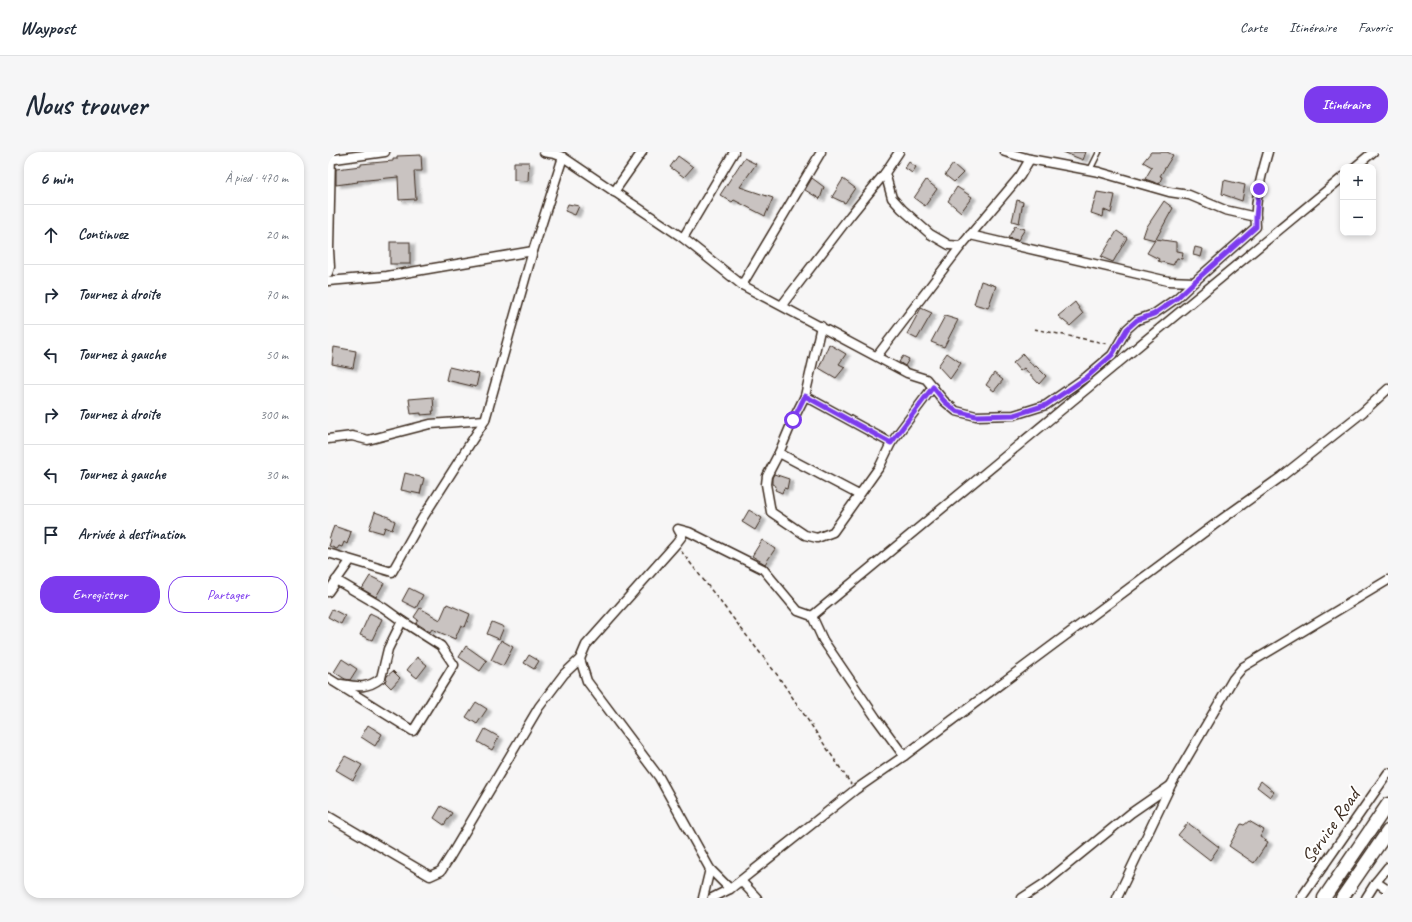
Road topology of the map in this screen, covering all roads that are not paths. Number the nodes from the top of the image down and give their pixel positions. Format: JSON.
{"nodes":[{"id":1,"x":385,"y":152,"type":"edge"},
{"id":2,"x":544,"y":152,"type":"edge"},
{"id":3,"x":642,"y":152,"type":"edge"},
{"id":4,"x":734,"y":152,"type":"edge"},
{"id":5,"x":822,"y":152,"type":"edge"},
{"id":6,"x":899,"y":152,"type":"edge"},
{"id":7,"x":1005,"y":152,"type":"edge"},
{"id":8,"x":1099,"y":152,"type":"edge"},
{"id":9,"x":1268,"y":152,"type":"edge"},
{"id":10,"x":1373,"y":152,"type":"edge"},
{"id":11,"x":558,"y":154,"type":"edge"},
{"id":12,"x":330,"y":157,"type":"edge"},
{"id":13,"x":1030,"y":159,"type":"junction"},
{"id":14,"x":1359,"y":164,"type":"edge"},
{"id":15,"x":1090,"y":171,"type":"junction"},
{"id":16,"x":884,"y":173,"type":"junction"},
{"id":17,"x":1340,"y":179,"type":"edge"},
{"id":18,"x":614,"y":192,"type":"junction"},
{"id":19,"x":1256,"y":217,"type":"junction"},
{"id":20,"x":970,"y":235,"type":"junction"},
{"id":21,"x":683,"y":238,"type":"junction"},
{"id":22,"x":961,"y":246,"type":"junction"},
{"id":23,"x":533,"y":251,"type":"junction"},
{"id":24,"x":328,"y":273,"type":"edge"},
{"id":25,"x":328,"y":281,"type":"edge"},
{"id":26,"x":1194,"y":282,"type":"junction"},
{"id":27,"x":742,"y":285,"type":"junction"},
{"id":28,"x":782,"y":306,"type":"junction"},
{"id":29,"x":821,"y":326,"type":"junction"},
{"id":30,"x":877,"y":356,"type":"junction"},
{"id":31,"x":933,"y":387,"type":"junction"},
{"id":32,"x":1388,"y":389,"type":"edge"},
{"id":33,"x":805,"y":396,"type":"junction"},
{"id":34,"x":485,"y":420,"type":"junction"},
{"id":35,"x":328,"y":439,"type":"edge"},
{"id":36,"x":891,"y":443,"type":"junction"},
{"id":37,"x":780,"y":453,"type":"junction"},
{"id":38,"x":859,"y":495,"type":"junction"},
{"id":39,"x":328,"y":553,"type":"edge"},
{"id":40,"x":350,"y":561,"type":"junction"},
{"id":41,"x":336,"y":580,"type":"junction"},
{"id":42,"x":1388,"y":580,"type":"edge"},
{"id":43,"x":328,"y":592,"type":"edge"},
{"id":44,"x":812,"y":616,"type":"junction"},
{"id":45,"x":402,"y":621,"type":"junction"},
{"id":46,"x":580,"y":659,"type":"junction"},
{"id":47,"x":328,"y":678,"type":"edge"},
{"id":48,"x":336,"y":683,"type":"junction"},
{"id":49,"x":904,"y":756,"type":"junction"},
{"id":50,"x":1388,"y":773,"type":"edge"},
{"id":51,"x":1170,"y":785,"type":"junction"},
{"id":52,"x":1388,"y":804,"type":"edge"},
{"id":53,"x":328,"y":816,"type":"edge"},
{"id":54,"x":1388,"y":831,"type":"edge"},
{"id":55,"x":1388,"y":867,"type":"edge"},
{"id":56,"x":710,"y":869,"type":"junction"},
{"id":57,"x":741,"y":880,"type":"junction"},
{"id":58,"x":1376,"y":882,"type":"junction"},
{"id":59,"x":730,"y":889,"type":"junction"},
{"id":60,"x":1388,"y":890,"type":"edge"},
{"id":61,"x":703,"y":898,"type":"edge"},
{"id":62,"x":712,"y":898,"type":"edge"},
{"id":63,"x":757,"y":898,"type":"edge"},
{"id":64,"x":1022,"y":898,"type":"edge"},
{"id":65,"x":1117,"y":898,"type":"edge"},
{"id":66,"x":1301,"y":898,"type":"edge"},
{"id":67,"x":1324,"y":898,"type":"edge"},
{"id":68,"x":1342,"y":898,"type":"edge"},
{"id":69,"x":1366,"y":898,"type":"edge"}],
"edges":[{"from":1,"to":12,"type":"street"},
{"from":2,"to":11,"type":"street"},
{"from":3,"to":18,"type":"street"},
{"from":4,"to":21,"type":"street"},
{"from":5,"to":27,"type":"street"},
{"from":6,"to":16,"type":"street"},
{"from":7,"to":13,"type":"street"},
{"from":8,"to":15,"type":"lane"},
{"from":9,"to":19,"type":"street"},
{"from":10,"to":14,"type":"street"},
{"from":11,"to":18,"type":"street"},
{"from":11,"to":23,"type":"street"},
{"from":12,"to":24,"type":"street"},
{"from":13,"to":15,"type":"street"},
{"from":13,"to":20,"type":"street"},
{"from":15,"to":19,"type":"street"},
{"from":16,"to":22,"type":"street"},
{"from":16,"to":28,"type":"street"},
{"from":17,"to":44,"type":"street"},
{"from":18,"to":21,"type":"street"},
{"from":19,"to":26,"type":"street"},
{"from":20,"to":22,"type":"street"},
{"from":20,"to":26,"type":"street"},
{"from":21,"to":27,"type":"street"},
{"from":22,"to":30,"type":"street"},
{"from":23,"to":25,"type":"street"},
{"from":23,"to":34,"type":"street"},
{"from":26,"to":31,"type":"street"},
{"from":27,"to":28,"type":"street"},
{"from":28,"to":29,"type":"street"},
{"from":29,"to":30,"type":"street"},
{"from":29,"to":33,"type":"street"},
{"from":30,"to":31,"type":"street"},
{"from":31,"to":36,"type":"street"},
{"from":32,"to":49,"type":"street"},
{"from":33,"to":36,"type":"street"},
{"from":33,"to":37,"type":"street"},
{"from":34,"to":35,"type":"street"},
{"from":34,"to":40,"type":"street"},
{"from":36,"to":38,"type":"street"},
{"from":37,"to":38,"type":"street"},
{"from":37,"to":38,"type":"street"},
{"from":39,"to":40,"type":"street"},
{"from":40,"to":41,"type":"street"},
{"from":41,"to":43,"type":"street"},
{"from":41,"to":45,"type":"street"},
{"from":42,"to":51,"type":"street"},
{"from":44,"to":46,"type":"street"},
{"from":44,"to":49,"type":"street"},
{"from":45,"to":48,"type":"street"},
{"from":45,"to":48,"type":"street"},
{"from":46,"to":53,"type":"street"},
{"from":46,"to":56,"type":"street"},
{"from":47,"to":48,"type":"street"},
{"from":49,"to":57,"type":"street"},
{"from":50,"to":66,"type":"street","name":"Service Road"},
{"from":51,"to":64,"type":"street"},
{"from":51,"to":65,"type":"street"},
{"from":52,"to":67,"type":"main road"},
{"from":54,"to":68,"type":"main road"},
{"from":55,"to":58,"type":"street"},
{"from":56,"to":59,"type":"street"},
{"from":56,"to":61,"type":"street"},
{"from":57,"to":59,"type":"street"},
{"from":57,"to":63,"type":"street"},
{"from":58,"to":60,"type":"street"},
{"from":58,"to":69,"type":"street"},
{"from":59,"to":62,"type":"street"}]}
